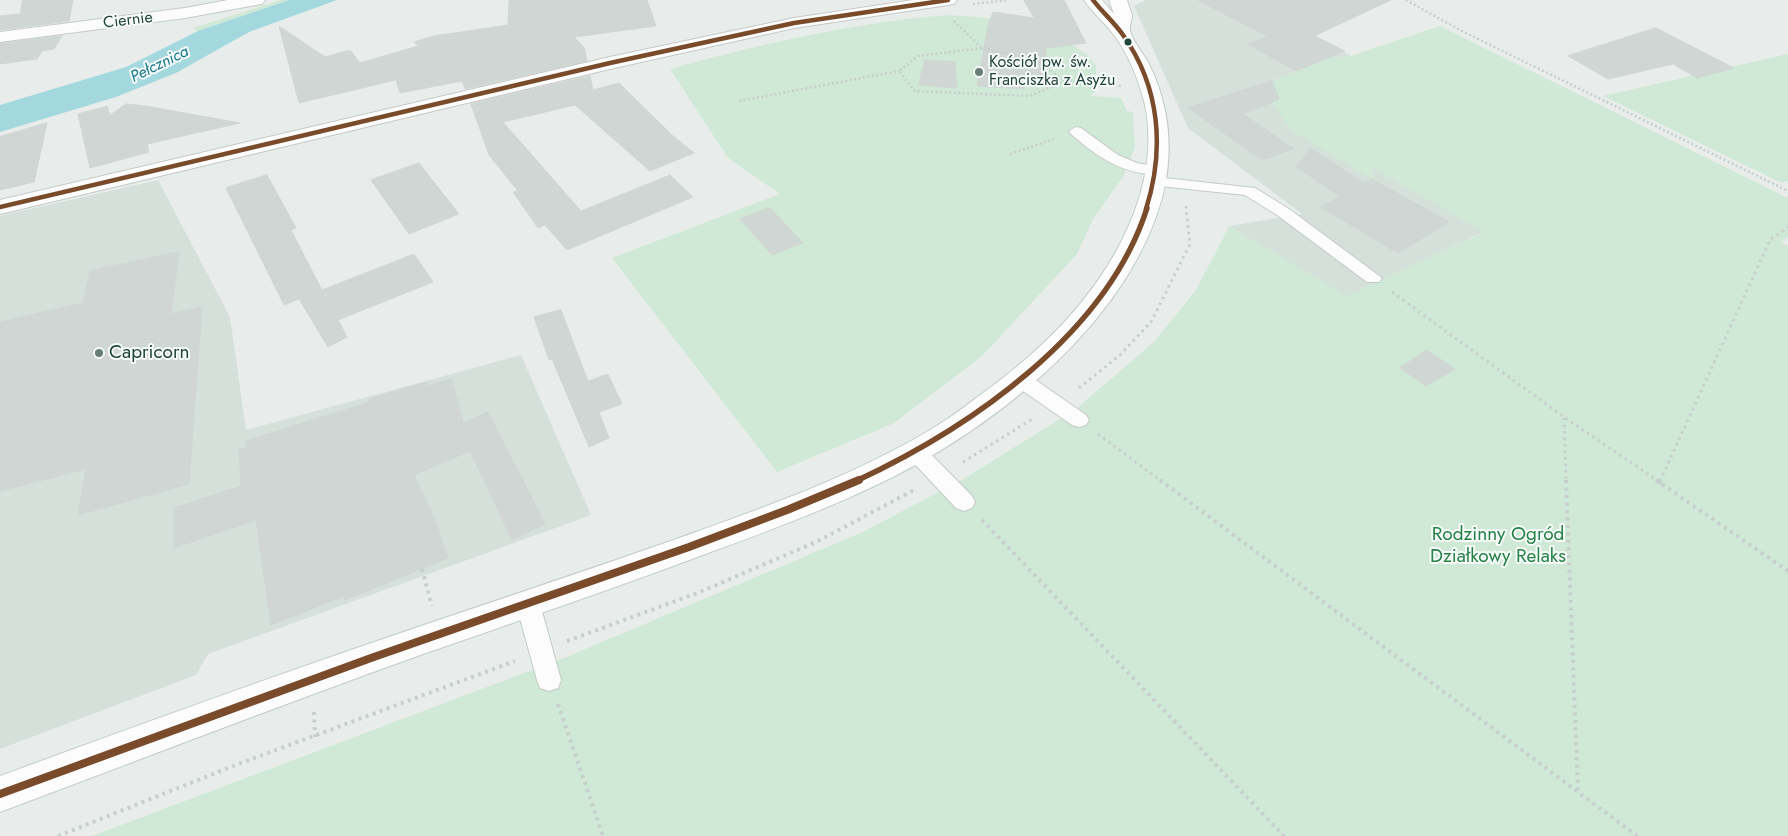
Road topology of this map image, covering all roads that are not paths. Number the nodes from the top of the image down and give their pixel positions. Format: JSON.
{"nodes":[{"id":1,"x":256,"y":0,"type":"edge"},
{"id":2,"x":1093,"y":0,"type":"edge"},
{"id":3,"x":1118,"y":0,"type":"edge"},
{"id":4,"x":941,"y":1,"type":"edge"},
{"id":5,"x":1121,"y":31,"type":"junction"},
{"id":6,"x":0,"y":37,"type":"edge"},
{"id":7,"x":1076,"y":131,"type":"road end"},
{"id":8,"x":1156,"y":176,"type":"junction"},
{"id":9,"x":0,"y":207,"type":"edge"},
{"id":10,"x":1373,"y":278,"type":"road end"},
{"id":11,"x":1020,"y":380,"type":"junction"},
{"id":12,"x":1079,"y":420,"type":"road end"},
{"id":13,"x":915,"y":451,"type":"junction"},
{"id":14,"x":964,"y":502,"type":"road end"},
{"id":15,"x":528,"y":604,"type":"junction"},
{"id":16,"x":550,"y":680,"type":"road end"},
{"id":17,"x":0,"y":794,"type":"edge"}],
"edges":[{"from":1,"to":6,"type":"main road","name":"Ciernie"},
{"from":2,"to":5,"type":"main road"},
{"from":3,"to":5,"type":"main road"},
{"from":4,"to":9,"type":"main road"},
{"from":5,"to":8,"type":"main road"},
{"from":7,"to":8,"type":"lane"},
{"from":8,"to":10,"type":"lane"},
{"from":8,"to":11,"type":"main road"},
{"from":11,"to":12,"type":"lane"},
{"from":11,"to":13,"type":"main road"},
{"from":13,"to":14,"type":"lane"},
{"from":13,"to":15,"type":"main road"},
{"from":15,"to":16,"type":"lane"},
{"from":15,"to":17,"type":"main road"}]}
